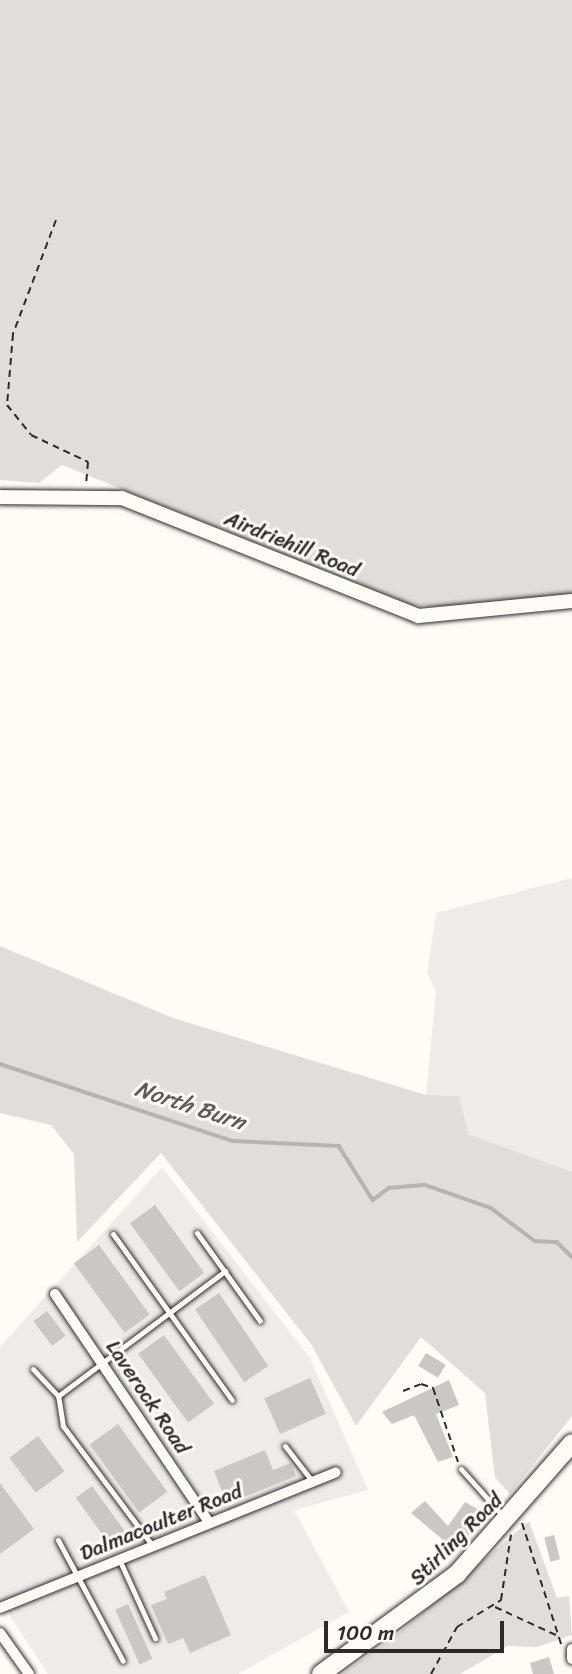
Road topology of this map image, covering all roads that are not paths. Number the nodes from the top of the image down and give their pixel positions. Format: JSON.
{"nodes":[{"id":1,"x":0,"y":497,"type":"edge"},
{"id":2,"x":572,"y":601,"type":"edge"},
{"id":3,"x":197,"y":1233,"type":"dead end"},
{"id":4,"x":113,"y":1234,"type":"dead end"},
{"id":5,"x":225,"y":1272,"type":"junction"},
{"id":6,"x":55,"y":1294,"type":"dead end"},
{"id":7,"x":170,"y":1312,"type":"junction"},
{"id":8,"x":260,"y":1321,"type":"dead end"},
{"id":9,"x":101,"y":1362,"type":"junction"},
{"id":10,"x":33,"y":1369,"type":"dead end"},
{"id":11,"x":58,"y":1396,"type":"junction"},
{"id":12,"x":232,"y":1400,"type":"dead end"},
{"id":13,"x":571,"y":1445,"type":"edge"},
{"id":14,"x":285,"y":1446,"type":"dead end"},
{"id":15,"x":461,"y":1469,"type":"road end"},
{"id":16,"x":336,"y":1472,"type":"dead end"},
{"id":17,"x":312,"y":1481,"type":"junction"},
{"id":18,"x":509,"y":1520,"type":"junction"},
{"id":19,"x":209,"y":1522,"type":"junction"},
{"id":20,"x":58,"y":1540,"type":"dead end"},
{"id":21,"x":152,"y":1546,"type":"junction"},
{"id":22,"x":120,"y":1559,"type":"junction"},
{"id":23,"x":82,"y":1574,"type":"junction"},
{"id":24,"x":0,"y":1608,"type":"edge"},
{"id":25,"x":0,"y":1633,"type":"edge"},
{"id":26,"x":155,"y":1638,"type":"dead end"},
{"id":27,"x":123,"y":1661,"type":"dead end"},
{"id":28,"x":29,"y":1674,"type":"edge"},
{"id":29,"x":321,"y":1674,"type":"edge"}],
"edges":[{"from":1,"to":2,"type":"street","name":"Airdriehill Road"},
{"from":3,"to":5,"type":"lane"},
{"from":4,"to":7,"type":"lane"},
{"from":5,"to":7,"type":"lane"},
{"from":5,"to":8,"type":"lane"},
{"from":6,"to":9,"type":"street","name":"Laverock Road"},
{"from":7,"to":9,"type":"lane"},
{"from":7,"to":12,"type":"lane"},
{"from":9,"to":11,"type":"lane"},
{"from":9,"to":19,"type":"street","name":"Laverock Road"},
{"from":10,"to":11,"type":"lane"},
{"from":11,"to":21,"type":"lane"},
{"from":13,"to":18,"type":"main road","name":"Stirling Road"},
{"from":14,"to":17,"type":"lane"},
{"from":15,"to":18,"type":"lane"},
{"from":16,"to":17,"type":"street","name":"Dalmacoulter Road"},
{"from":17,"to":19,"type":"street","name":"Dalmacoulter Road"},
{"from":18,"to":29,"type":"main road","name":"Stirling Road"},
{"from":19,"to":21,"type":"street","name":"Dalmacoulter Road"},
{"from":20,"to":23,"type":"lane"},
{"from":21,"to":22,"type":"street","name":"Dalmacoulter Road"},
{"from":22,"to":23,"type":"street","name":"Dalmacoulter Road"},
{"from":22,"to":26,"type":"lane"},
{"from":23,"to":24,"type":"street","name":"Dalmacoulter Road"},
{"from":23,"to":27,"type":"lane"},
{"from":25,"to":28,"type":"street"}]}
